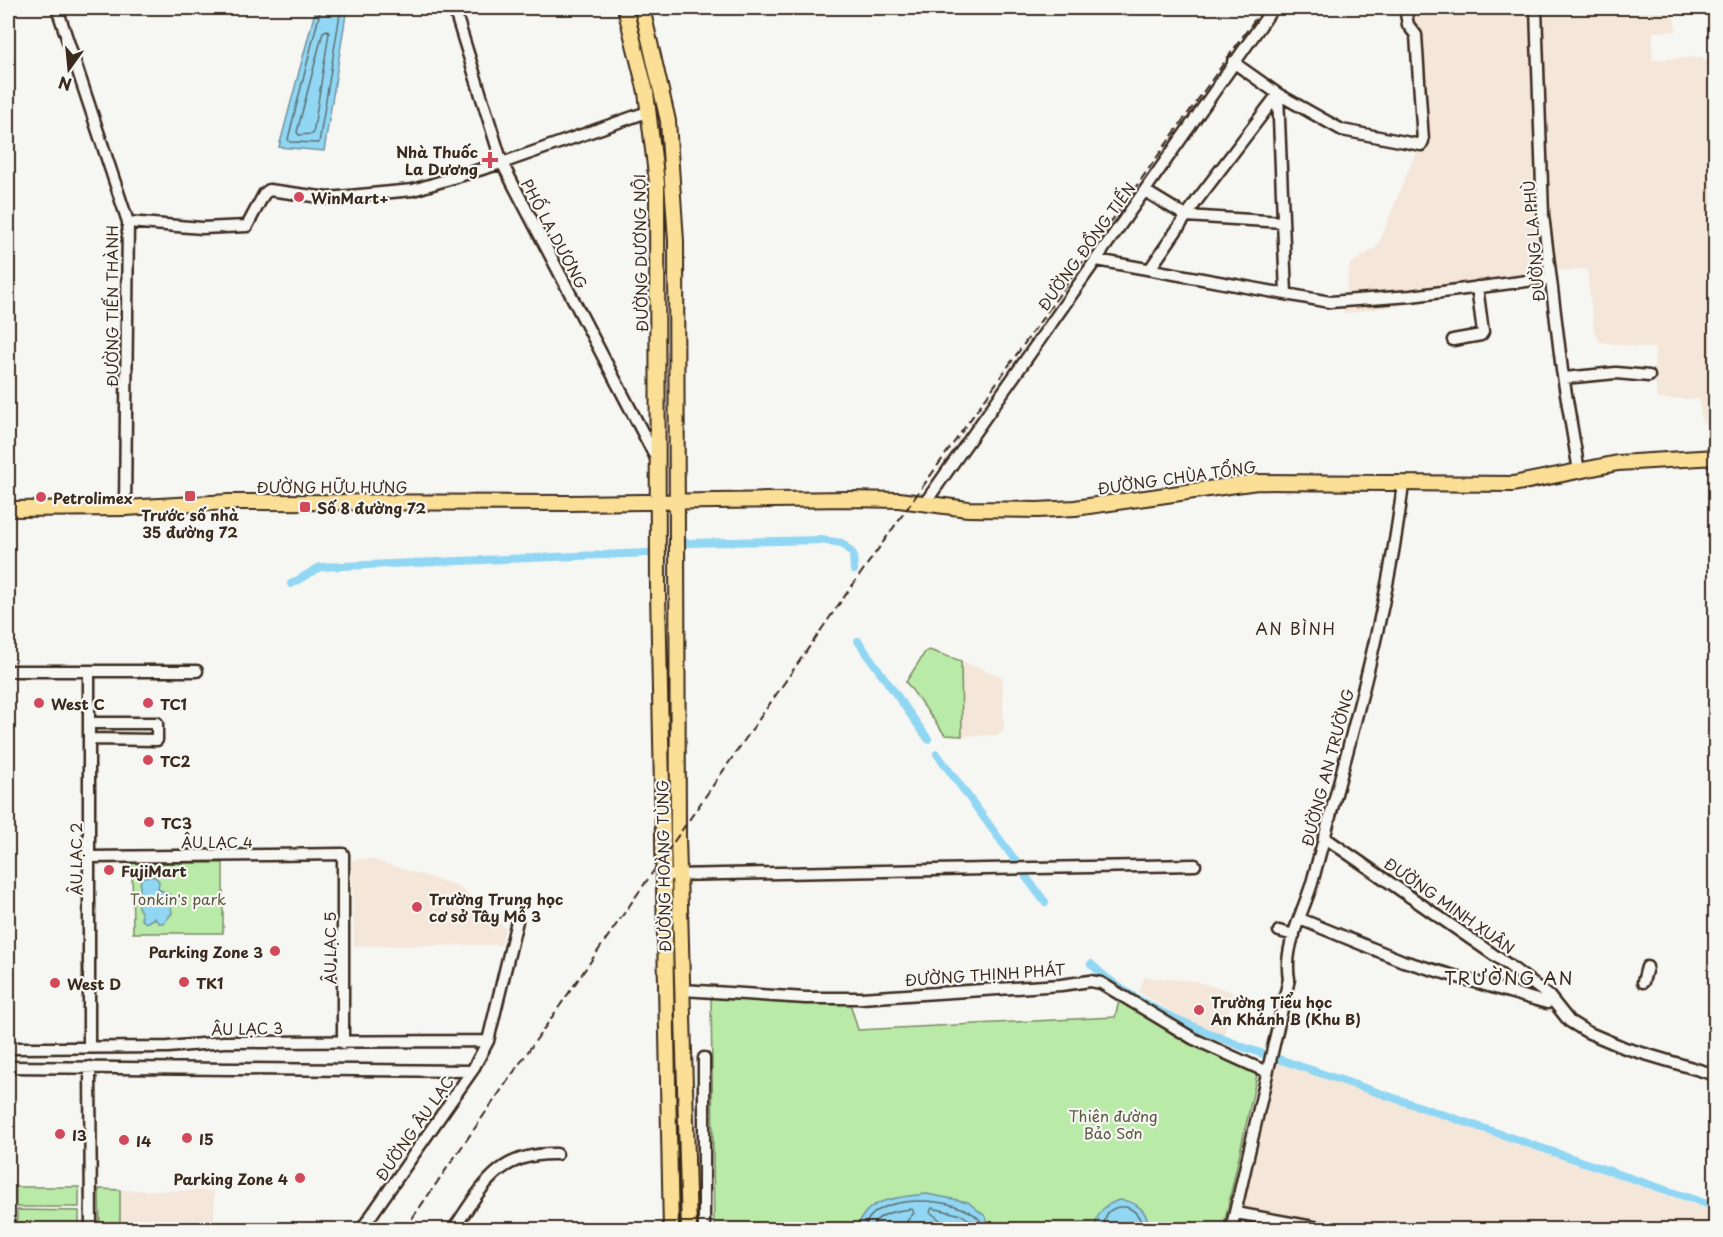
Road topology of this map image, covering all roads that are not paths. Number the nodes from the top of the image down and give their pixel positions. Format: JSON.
{"nodes":[{"id":1,"x":57,"y":8,"type":"edge"},
{"id":2,"x":454,"y":8,"type":"edge"},
{"id":3,"x":625,"y":8,"type":"edge"},
{"id":4,"x":642,"y":8,"type":"edge"},
{"id":5,"x":1273,"y":8,"type":"edge"},
{"id":6,"x":1405,"y":8,"type":"edge"},
{"id":7,"x":1536,"y":8,"type":"edge"},
{"id":8,"x":1233,"y":62,"type":"junction"},
{"id":9,"x":1278,"y":94,"type":"junction"},
{"id":10,"x":665,"y":106,"type":"junction"},
{"id":11,"x":650,"y":111,"type":"junction"},
{"id":12,"x":502,"y":163,"type":"junction"},
{"id":13,"x":1145,"y":191,"type":"junction"},
{"id":14,"x":1186,"y":216,"type":"junction"},
{"id":15,"x":128,"y":222,"type":"junction"},
{"id":16,"x":1284,"y":222,"type":"junction"},
{"id":17,"x":1097,"y":260,"type":"junction"},
{"id":18,"x":1150,"y":269,"type":"junction"},
{"id":19,"x":1550,"y":278,"type":"junction"},
{"id":20,"x":1477,"y":287,"type":"junction"},
{"id":21,"x":1286,"y":294,"type":"junction"},
{"id":22,"x":1453,"y":340,"type":"dead end"},
{"id":23,"x":1649,"y":376,"type":"dead end"},
{"id":24,"x":1563,"y":378,"type":"junction"},
{"id":25,"x":1716,"y":457,"type":"edge"},
{"id":26,"x":658,"y":462,"type":"junction"},
{"id":27,"x":1579,"y":471,"type":"junction"},
{"id":28,"x":1403,"y":484,"type":"junction"},
{"id":29,"x":657,"y":502,"type":"junction"},
{"id":30,"x":677,"y":502,"type":"junction"},
{"id":31,"x":925,"y":503,"type":"junction"},
{"id":32,"x":8,"y":508,"type":"edge"},
{"id":33,"x":126,"y":508,"type":"junction"},
{"id":34,"x":8,"y":671,"type":"edge"},
{"id":35,"x":89,"y":671,"type":"junction"},
{"id":36,"x":197,"y":671,"type":"dead end"},
{"id":37,"x":90,"y":723,"type":"junction"},
{"id":38,"x":90,"y":739,"type":"junction"},
{"id":39,"x":1324,"y":837,"type":"junction"},
{"id":40,"x":343,"y":854,"type":"joint"},
{"id":41,"x":90,"y":856,"type":"junction"},
{"id":42,"x":1195,"y":865,"type":"dead end"},
{"id":43,"x":664,"y":875,"type":"junction"},
{"id":44,"x":680,"y":875,"type":"junction"},
{"id":45,"x":1300,"y":919,"type":"junction"},
{"id":46,"x":517,"y":921,"type":"dead end"},
{"id":47,"x":1279,"y":931,"type":"dead end"},
{"id":48,"x":1294,"y":934,"type":"junction"},
{"id":49,"x":1647,"y":968,"type":"dead end"},
{"id":50,"x":1644,"y":982,"type":"dead end"},
{"id":51,"x":683,"y":990,"type":"junction"},
{"id":52,"x":1547,"y":1003,"type":"dead end"},
{"id":53,"x":488,"y":1041,"type":"junction"},
{"id":54,"x":343,"y":1043,"type":"junction"},
{"id":55,"x":89,"y":1047,"type":"junction"},
{"id":56,"x":8,"y":1048,"type":"edge"},
{"id":57,"x":704,"y":1058,"type":"dead end"},
{"id":58,"x":685,"y":1061,"type":"junction"},
{"id":59,"x":667,"y":1062,"type":"junction"},
{"id":60,"x":1268,"y":1064,"type":"junction"},
{"id":61,"x":8,"y":1067,"type":"edge"},
{"id":62,"x":90,"y":1067,"type":"junction"},
{"id":63,"x":472,"y":1071,"type":"junction"},
{"id":64,"x":1716,"y":1075,"type":"edge"},
{"id":65,"x":557,"y":1154,"type":"dead end"},
{"id":66,"x":688,"y":1213,"type":"junction"},
{"id":67,"x":1236,"y":1213,"type":"junction"},
{"id":68,"x":670,"y":1214,"type":"junction"},
{"id":69,"x":91,"y":1230,"type":"edge"},
{"id":70,"x":361,"y":1230,"type":"edge"},
{"id":71,"x":453,"y":1230,"type":"edge"},
{"id":72,"x":670,"y":1230,"type":"edge"},
{"id":73,"x":689,"y":1230,"type":"edge"},
{"id":74,"x":704,"y":1230,"type":"edge"},
{"id":75,"x":1231,"y":1230,"type":"edge"},
{"id":76,"x":1330,"y":1230,"type":"edge"}],
"edges":[{"from":1,"to":15,"type":"street","name":"ĐƯỜNG TIẾN THÀNH"},
{"from":2,"to":12,"type":"street","name":"PHỐ LA DƯƠNG"},
{"from":3,"to":11,"type":"main road","name":"ĐƯỜNG DƯƠNG NỘI"},
{"from":4,"to":10,"type":"main road"},
{"from":5,"to":8,"type":"street","name":"ĐƯỜNG ĐỒNG TIẾN"},
{"from":6,"to":9,"type":"street"},
{"from":7,"to":19,"type":"street","name":"ĐƯỜNG LA PHÙ"},
{"from":8,"to":9,"type":"street"},
{"from":8,"to":13,"type":"street","name":"ĐƯỜNG ĐỒNG TIẾN"},
{"from":9,"to":14,"type":"street"},
{"from":9,"to":16,"type":"street"},
{"from":10,"to":11,"type":"main road"},
{"from":10,"to":30,"type":"main road"},
{"from":11,"to":12,"type":"street"},
{"from":11,"to":26,"type":"main road","name":"ĐƯỜNG DƯƠNG NỘI"},
{"from":12,"to":15,"type":"street"},
{"from":12,"to":26,"type":"street","name":"PHỐ LA DƯƠNG"},
{"from":13,"to":14,"type":"street"},
{"from":13,"to":17,"type":"street","name":"ĐƯỜNG ĐỒNG TIẾN"},
{"from":14,"to":16,"type":"street"},
{"from":14,"to":18,"type":"street"},
{"from":15,"to":33,"type":"street","name":"ĐƯỜNG TIẾN THÀNH"},
{"from":16,"to":21,"type":"street"},
{"from":17,"to":18,"type":"street"},
{"from":17,"to":31,"type":"street","name":"ĐƯỜNG ĐỒNG TIẾN"},
{"from":18,"to":21,"type":"street"},
{"from":19,"to":20,"type":"street"},
{"from":19,"to":24,"type":"street","name":"ĐƯỜNG LA PHÙ"},
{"from":20,"to":21,"type":"street"},
{"from":20,"to":22,"type":"street"},
{"from":23,"to":24,"type":"street"},
{"from":24,"to":27,"type":"street","name":"ĐƯỜNG LA PHÙ"},
{"from":25,"to":27,"type":"main road","name":"ĐƯỜNG CHÙA TỔNG"},
{"from":26,"to":29,"type":"main road","name":"ĐƯỜNG DƯƠNG NỘI"},
{"from":27,"to":28,"type":"main road","name":"ĐƯỜNG CHÙA TỔNG"},
{"from":28,"to":31,"type":"main road","name":"ĐƯỜNG CHÙA TỔNG"},
{"from":28,"to":39,"type":"street","name":"ĐƯỜNG AN TRƯỜNG"},
{"from":29,"to":30,"type":"main road","name":"ĐƯỜNG HỮU HƯNG"},
{"from":29,"to":33,"type":"main road","name":"ĐƯỜNG HỮU HƯNG"},
{"from":29,"to":43,"type":"main road","name":"ĐƯỜNG HOÀNG TÙNG"},
{"from":30,"to":31,"type":"main road","name":"ĐƯỜNG CHÙA TỔNG"},
{"from":30,"to":44,"type":"main road","name":"ĐƯỜNG HOÀNG TÙNG"},
{"from":32,"to":33,"type":"main road","name":"ĐƯỜNG HỮU HƯNG"},
{"from":34,"to":35,"type":"street"},
{"from":35,"to":36,"type":"street"},
{"from":35,"to":37,"type":"street","name":"ÂU LẠC 2"},
{"from":37,"to":38,"type":"street","name":"ÂU LẠC 2"},
{"from":37,"to":38,"type":"street"},
{"from":38,"to":41,"type":"street","name":"ÂU LẠC 2"},
{"from":39,"to":45,"type":"street","name":"ĐƯỜNG AN TRƯỜNG"},
{"from":39,"to":64,"type":"street","name":"ĐƯỜNG MINH XUÂN"},
{"from":40,"to":41,"type":"street","name":"ÂU LẠC 4"},
{"from":40,"to":54,"type":"street","name":"ÂU LẠC 5"},
{"from":41,"to":55,"type":"street","name":"ÂU LẠC 2"},
{"from":42,"to":44,"type":"street"},
{"from":43,"to":44,"type":"street"},
{"from":43,"to":59,"type":"main road","name":"ĐƯỜNG HOÀNG TÙNG"},
{"from":44,"to":51,"type":"main road","name":"ĐƯỜNG HOÀNG TÙNG"},
{"from":45,"to":48,"type":"street","name":"ĐƯỜNG AN TRƯỜNG"},
{"from":45,"to":52,"type":"street"},
{"from":46,"to":53,"type":"street","name":"ĐƯỜNG ÂU LẠC"},
{"from":47,"to":48,"type":"street"},
{"from":48,"to":60,"type":"street","name":"ĐƯỜNG AN TRƯỜNG"},
{"from":49,"to":50,"type":"street"},
{"from":51,"to":58,"type":"main road","name":"ĐƯỜNG HOÀNG TÙNG"},
{"from":51,"to":60,"type":"street","name":"ĐƯỜNG THỊNH PHÁT"},
{"from":53,"to":54,"type":"street","name":"ÂU LẠC 3"},
{"from":53,"to":63,"type":"street","name":"ĐƯỜNG ÂU LẠC"},
{"from":54,"to":55,"type":"street","name":"ÂU LẠC 3"},
{"from":55,"to":56,"type":"street","name":"ÂU LẠC 3"},
{"from":57,"to":74,"type":"street"},
{"from":58,"to":59,"type":"main road"},
{"from":58,"to":66,"type":"main road","name":"ĐƯỜNG HOÀNG TÙNG"},
{"from":59,"to":68,"type":"main road","name":"ĐƯỜNG HOÀNG TÙNG"},
{"from":60,"to":67,"type":"street","name":"ĐƯỜNG AN TRƯỜNG"},
{"from":61,"to":62,"type":"street"},
{"from":62,"to":63,"type":"street"},
{"from":62,"to":69,"type":"street"},
{"from":63,"to":70,"type":"street","name":"ĐƯỜNG ÂU LẠC"},
{"from":65,"to":71,"type":"street"},
{"from":66,"to":68,"type":"main road"},
{"from":66,"to":73,"type":"main road","name":"ĐƯỜNG HOÀNG TÙNG"},
{"from":67,"to":75,"type":"street","name":"ĐƯỜNG AN TRƯỜNG"},
{"from":67,"to":76,"type":"street"},
{"from":68,"to":72,"type":"main road","name":"ĐƯỜNG HOÀNG TÙNG"}]}
